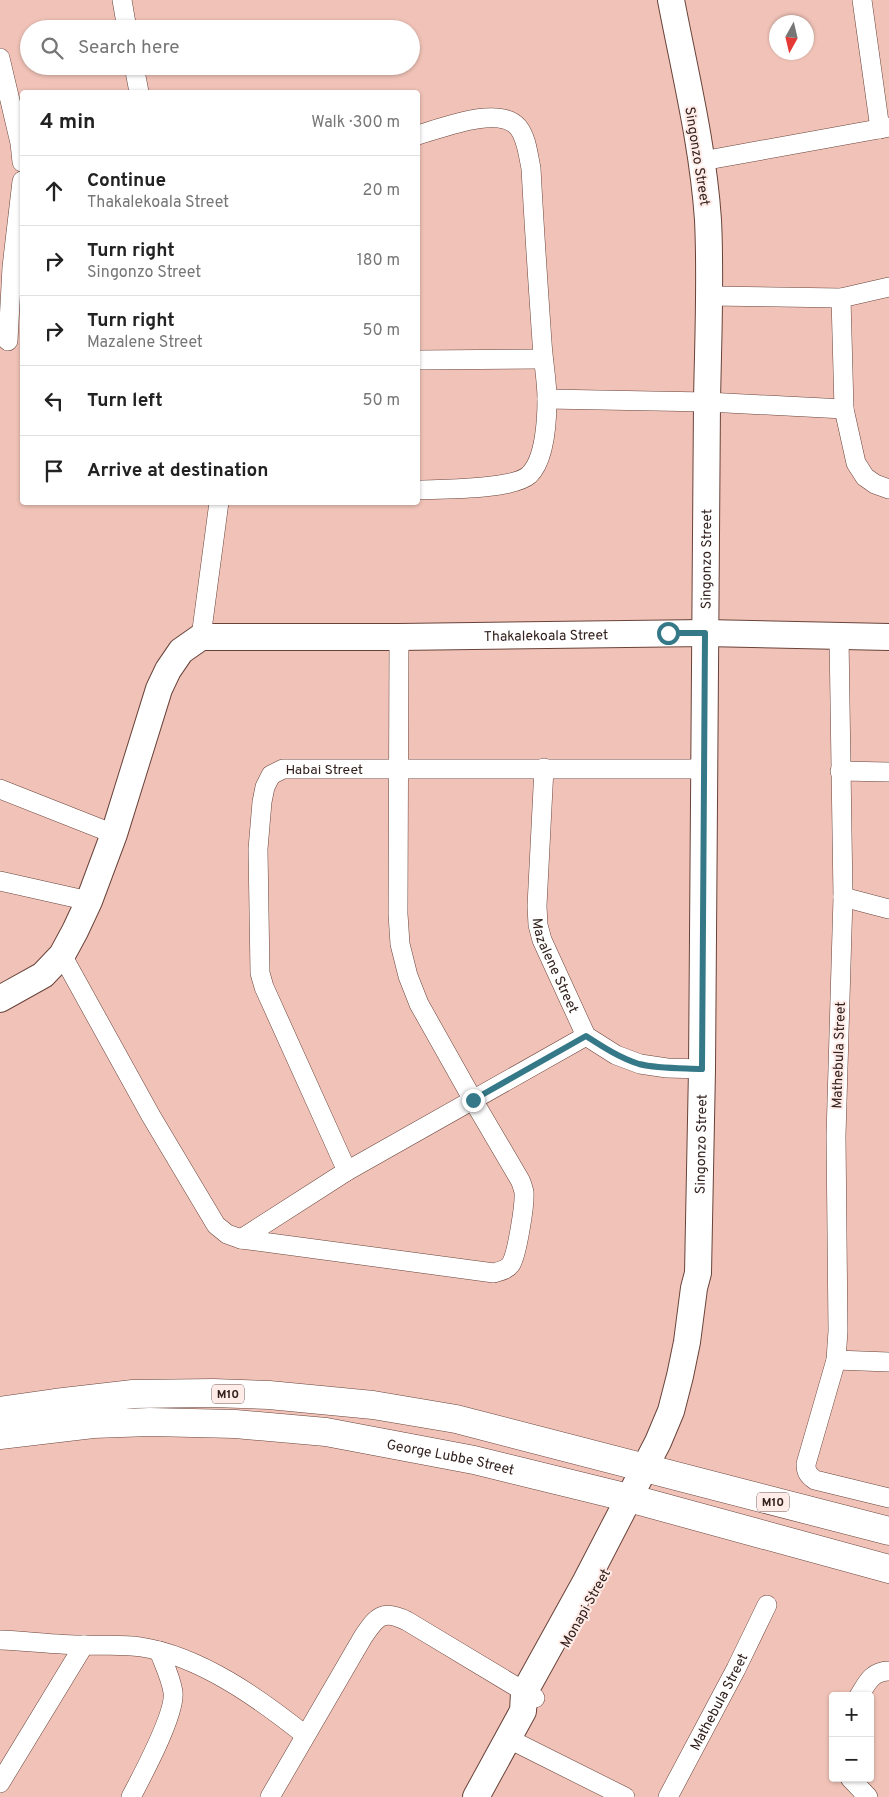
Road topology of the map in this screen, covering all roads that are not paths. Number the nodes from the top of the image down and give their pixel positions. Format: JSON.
{"nodes":[{"id":1,"x":122,"y":0,"type":"edge"},
{"id":2,"x":671,"y":0,"type":"edge"},
{"id":3,"x":862,"y":0,"type":"edge"},
{"id":4,"x":125,"y":20,"type":"edge"},
{"id":5,"x":0,"y":58,"type":"edge"},
{"id":6,"x":136,"y":75,"type":"edge"},
{"id":7,"x":139,"y":90,"type":"edge"},
{"id":8,"x":884,"y":128,"type":"edge"},
{"id":9,"x":420,"y":134,"type":"edge"},
{"id":10,"x":20,"y":143,"type":"edge"},
{"id":11,"x":702,"y":161,"type":"junction"},
{"id":12,"x":20,"y":198,"type":"edge"},
{"id":13,"x":889,"y":287,"type":"edge"},
{"id":14,"x":709,"y":296,"type":"junction"},
{"id":15,"x":841,"y":298,"type":"junction"},
{"id":16,"x":10,"y":341,"type":"edge"},
{"id":17,"x":543,"y":359,"type":"junction"},
{"id":18,"x":420,"y":360,"type":"edge"},
{"id":19,"x":547,"y":399,"type":"junction"},
{"id":20,"x":707,"y":402,"type":"junction"},
{"id":21,"x":844,"y":409,"type":"junction"},
{"id":22,"x":889,"y":489,"type":"edge"},
{"id":23,"x":420,"y":490,"type":"edge"},
{"id":24,"x":220,"y":505,"type":"edge"},
{"id":25,"x":705,"y":633,"type":"junction"},
{"id":26,"x":839,"y":636,"type":"junction"},
{"id":27,"x":201,"y":637,"type":"junction"},
{"id":28,"x":399,"y":637,"type":"junction"},
{"id":29,"x":889,"y":637,"type":"edge"},
{"id":30,"x":397,"y":768,"type":"junction"},
{"id":31,"x":544,"y":768,"type":"junction"},
{"id":32,"x":704,"y":769,"type":"junction"},
{"id":33,"x":840,"y":772,"type":"junction"},
{"id":34,"x":889,"y":772,"type":"edge"},
{"id":35,"x":0,"y":789,"type":"edge"},
{"id":36,"x":114,"y":834,"type":"junction"},
{"id":37,"x":0,"y":881,"type":"edge"},
{"id":38,"x":843,"y":897,"type":"junction"},
{"id":39,"x":89,"y":901,"type":"junction"},
{"id":40,"x":889,"y":909,"type":"edge"},
{"id":41,"x":62,"y":955,"type":"junction"},
{"id":42,"x":0,"y":999,"type":"edge"},
{"id":43,"x":586,"y":1036,"type":"junction"},
{"id":44,"x":702,"y":1069,"type":"junction"},
{"id":45,"x":473,"y":1100,"type":"junction"},
{"id":46,"x":347,"y":1171,"type":"junction"},
{"id":47,"x":241,"y":1238,"type":"junction"},
{"id":48,"x":836,"y":1360,"type":"junction"},
{"id":49,"x":889,"y":1362,"type":"edge"},
{"id":50,"x":0,"y":1411,"type":"edge"},
{"id":51,"x":0,"y":1434,"type":"edge"},
{"id":52,"x":650,"y":1470,"type":"junction"},
{"id":53,"x":889,"y":1498,"type":"edge"},
{"id":54,"x":636,"y":1501,"type":"junction"},
{"id":55,"x":889,"y":1531,"type":"edge"},
{"id":56,"x":889,"y":1569,"type":"edge"},
{"id":57,"x":768,"y":1605,"type":"dead end"},
{"id":58,"x":0,"y":1640,"type":"edge"},
{"id":59,"x":84,"y":1645,"type":"junction"},
{"id":60,"x":159,"y":1651,"type":"junction"},
{"id":61,"x":889,"y":1671,"type":"edge"},
{"id":62,"x":861,"y":1692,"type":"edge"},
{"id":63,"x":528,"y":1701,"type":"junction"},
{"id":64,"x":305,"y":1735,"type":"junction"},
{"id":65,"x":509,"y":1739,"type":"junction"},
{"id":66,"x":854,"y":1782,"type":"edge"},
{"id":67,"x":0,"y":1783,"type":"edge"},
{"id":68,"x":131,"y":1797,"type":"edge"},
{"id":69,"x":270,"y":1797,"type":"edge"},
{"id":70,"x":476,"y":1797,"type":"edge"},
{"id":71,"x":625,"y":1797,"type":"edge"},
{"id":72,"x":668,"y":1797,"type":"edge"},
{"id":73,"x":868,"y":1797,"type":"edge"}],
"edges":[{"from":1,"to":4,"type":"street"},
{"from":2,"to":11,"type":"street","name":"Singonzo Street"},
{"from":3,"to":8,"type":"street"},
{"from":5,"to":10,"type":"street"},
{"from":6,"to":7,"type":"street"},
{"from":8,"to":11,"type":"street"},
{"from":9,"to":17,"type":"street"},
{"from":11,"to":14,"type":"street","name":"Singonzo Street"},
{"from":12,"to":16,"type":"street"},
{"from":13,"to":15,"type":"street"},
{"from":14,"to":15,"type":"street"},
{"from":14,"to":20,"type":"street","name":"Singonzo Street"},
{"from":15,"to":21,"type":"street"},
{"from":17,"to":18,"type":"street"},
{"from":17,"to":19,"type":"street"},
{"from":19,"to":20,"type":"street"},
{"from":19,"to":23,"type":"street"},
{"from":20,"to":21,"type":"street"},
{"from":20,"to":25,"type":"street","name":"Singonzo Street"},
{"from":21,"to":22,"type":"street"},
{"from":24,"to":27,"type":"street"},
{"from":25,"to":26,"type":"street","name":"Thakalekoala Street"},
{"from":25,"to":28,"type":"street","name":"Thakalekoala Street"},
{"from":25,"to":32,"type":"street","name":"Singonzo Street"},
{"from":26,"to":29,"type":"street","name":"Thakalekoala Street"},
{"from":26,"to":33,"type":"street","name":"Mathebula Street"},
{"from":27,"to":28,"type":"street","name":"Thakalekoala Street"},
{"from":27,"to":36,"type":"street"},
{"from":28,"to":30,"type":"street"},
{"from":30,"to":31,"type":"street","name":"Habai Street"},
{"from":30,"to":45,"type":"street"},
{"from":30,"to":46,"type":"street","name":"Habai Street"},
{"from":31,"to":32,"type":"street","name":"Habai Street"},
{"from":31,"to":43,"type":"street","name":"Mazalene Street"},
{"from":32,"to":44,"type":"street","name":"Singonzo Street"},
{"from":33,"to":34,"type":"street"},
{"from":33,"to":38,"type":"street","name":"Mathebula Street"},
{"from":35,"to":36,"type":"street"},
{"from":36,"to":39,"type":"street"},
{"from":37,"to":39,"type":"street"},
{"from":38,"to":40,"type":"street"},
{"from":38,"to":48,"type":"street","name":"Mathebula Street"},
{"from":39,"to":41,"type":"street"},
{"from":41,"to":42,"type":"street"},
{"from":41,"to":47,"type":"street"},
{"from":43,"to":44,"type":"street"},
{"from":43,"to":45,"type":"street"},
{"from":44,"to":52,"type":"street","name":"Singonzo Street"},
{"from":45,"to":46,"type":"street"},
{"from":45,"to":47,"type":"street"},
{"from":46,"to":47,"type":"street"},
{"from":48,"to":49,"type":"street"},
{"from":48,"to":53,"type":"street","name":"Mathebula Street"},
{"from":50,"to":52,"type":"main road","number":"M10"},
{"from":51,"to":54,"type":"main road","name":"George Lubbe Street","number":"M10"},
{"from":52,"to":54,"type":"street","name":"Singonzo Street"},
{"from":52,"to":55,"type":"main road","number":"M10"},
{"from":54,"to":56,"type":"main road","name":"George Lubbe Street","number":"M10"},
{"from":54,"to":63,"type":"street","name":"Monapi Street"},
{"from":57,"to":72,"type":"street","name":"Mathebula Street"},
{"from":58,"to":59,"type":"street"},
{"from":59,"to":60,"type":"street"},
{"from":59,"to":67,"type":"street"},
{"from":60,"to":64,"type":"street"},
{"from":60,"to":68,"type":"street"},
{"from":61,"to":62,"type":"street"},
{"from":63,"to":64,"type":"street"},
{"from":63,"to":65,"type":"street","name":"Monapi Street"},
{"from":64,"to":69,"type":"street"},
{"from":65,"to":70,"type":"street","name":"Monapi Street"},
{"from":65,"to":71,"type":"street"},
{"from":66,"to":73,"type":"street"}]}
